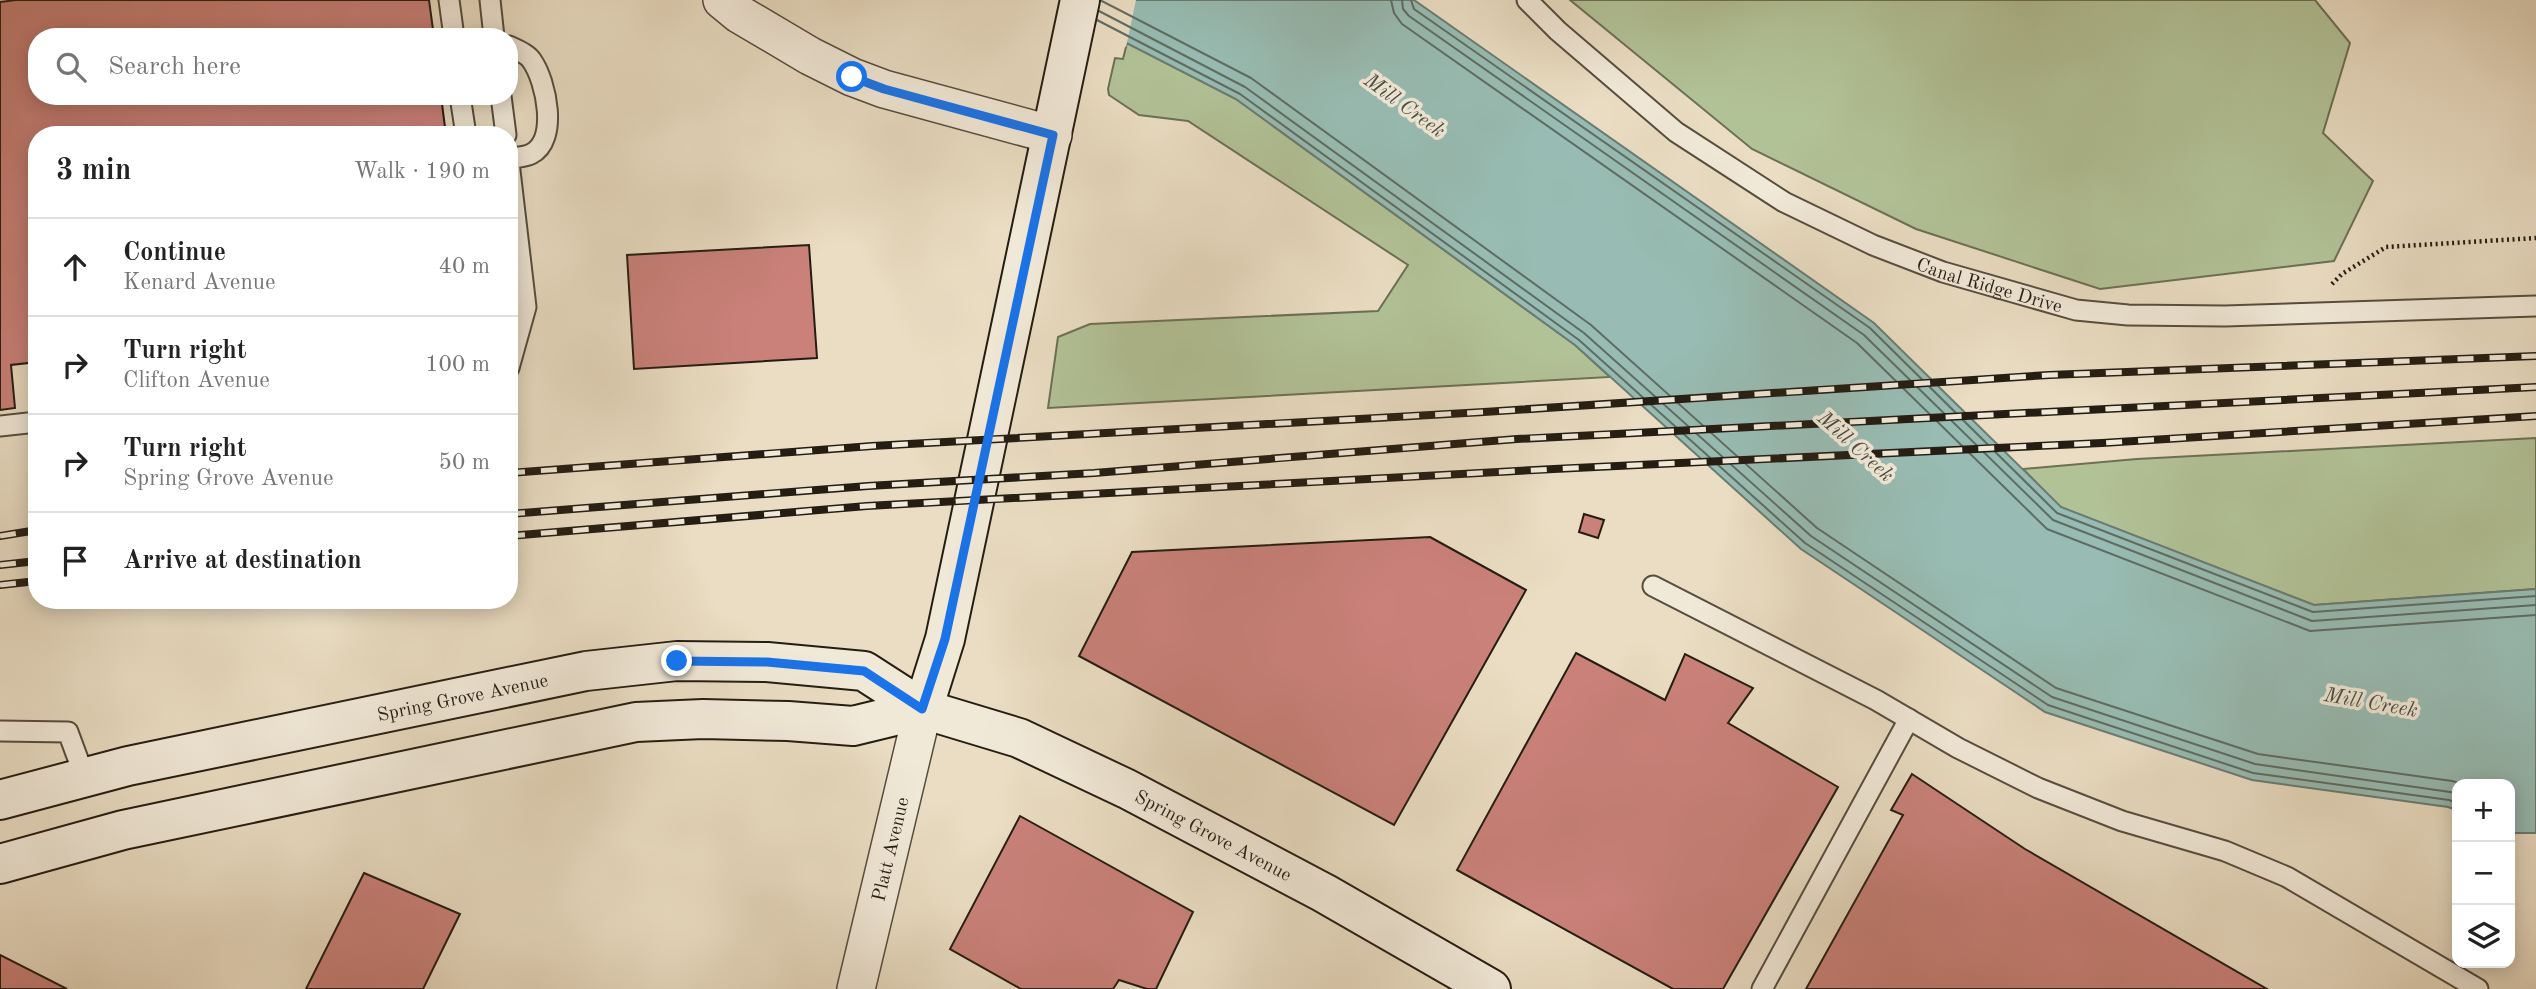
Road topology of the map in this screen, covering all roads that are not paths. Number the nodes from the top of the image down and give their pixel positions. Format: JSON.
{"nodes":[{"id":1,"x":449,"y":0,"type":"edge"},
{"id":2,"x":490,"y":0,"type":"edge"},
{"id":3,"x":722,"y":0,"type":"edge"},
{"id":4,"x":1080,"y":0,"type":"edge"},
{"id":5,"x":1527,"y":0,"type":"edge"},
{"id":6,"x":452,"y":28,"type":"edge"},
{"id":7,"x":493,"y":28,"type":"edge"},
{"id":8,"x":518,"y":51,"type":"edge"},
{"id":9,"x":461,"y":105,"type":"edge"},
{"id":10,"x":502,"y":105,"type":"edge"},
{"id":11,"x":465,"y":126,"type":"edge"},
{"id":12,"x":505,"y":126,"type":"edge"},
{"id":13,"x":1053,"y":135,"type":"junction"},
{"id":14,"x":518,"y":158,"type":"edge"},
{"id":15,"x":518,"y":238,"type":"edge"},
{"id":16,"x":2536,"y":306,"type":"edge"},
{"id":17,"x":518,"y":336,"type":"edge"},
{"id":18,"x":28,"y":423,"type":"edge"},
{"id":19,"x":0,"y":426,"type":"edge"},
{"id":20,"x":1653,"y":586,"type":"dead end"},
{"id":21,"x":922,"y":709,"type":"junction"},
{"id":22,"x":1909,"y":719,"type":"junction"},
{"id":23,"x":0,"y":731,"type":"edge"},
{"id":24,"x":85,"y":778,"type":"junction"},
{"id":25,"x":0,"y":800,"type":"edge"},
{"id":26,"x":0,"y":864,"type":"edge"},
{"id":27,"x":856,"y":989,"type":"edge"},
{"id":28,"x":1491,"y":989,"type":"edge"},
{"id":29,"x":1762,"y":989,"type":"edge"},
{"id":30,"x":2478,"y":989,"type":"edge"}],
"edges":[{"from":1,"to":6,"type":"lane"},
{"from":2,"to":7,"type":"lane"},
{"from":3,"to":13,"type":"street"},
{"from":4,"to":13,"type":"main road"},
{"from":5,"to":16,"type":"lane","name":"Canal Ridge Drive"},
{"from":8,"to":14,"type":"lane"},
{"from":9,"to":11,"type":"lane"},
{"from":10,"to":12,"type":"lane"},
{"from":13,"to":21,"type":"main road"},
{"from":15,"to":17,"type":"lane"},
{"from":18,"to":19,"type":"lane"},
{"from":20,"to":22,"type":"lane"},
{"from":21,"to":24,"type":"main road","name":"Spring Grove Avenue"},
{"from":21,"to":26,"type":"main road"},
{"from":21,"to":27,"type":"street","name":"Platt Avenue"},
{"from":21,"to":28,"type":"main road","name":"Spring Grove Avenue"},
{"from":22,"to":29,"type":"lane"},
{"from":22,"to":30,"type":"lane"},
{"from":23,"to":24,"type":"lane"},
{"from":24,"to":25,"type":"main road","name":"Spring Grove Avenue"}]}
